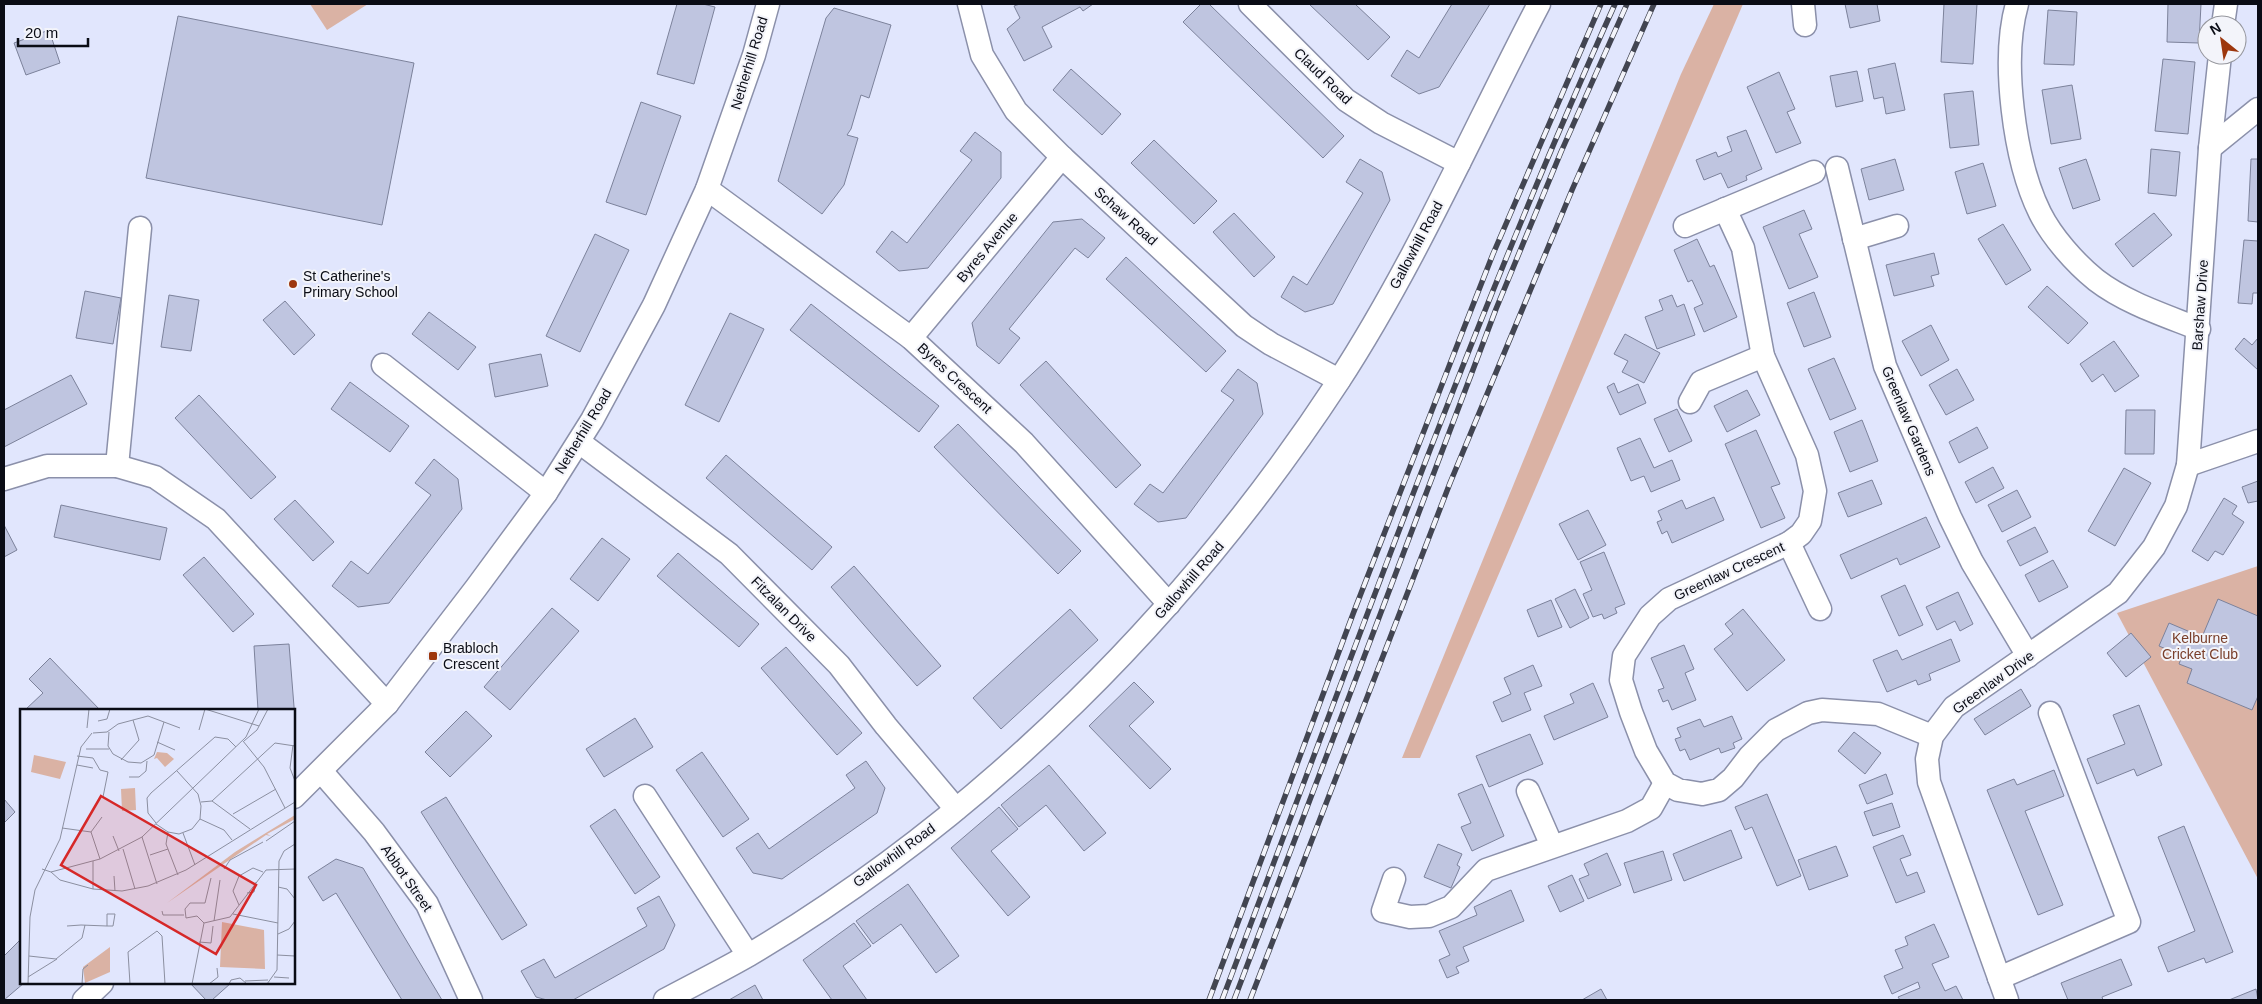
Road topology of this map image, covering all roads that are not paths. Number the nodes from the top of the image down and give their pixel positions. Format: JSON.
{"nodes":[{"id":1,"x":768,"y":4,"type":"edge"},
{"id":2,"x":969,"y":4,"type":"edge"},
{"id":3,"x":1250,"y":4,"type":"edge"},
{"id":4,"x":1539,"y":4,"type":"edge"},
{"id":5,"x":2017,"y":4,"type":"edge"},
{"id":6,"x":2219,"y":65,"type":"edge"},
{"id":7,"x":2258,"y":109,"type":"edge"},
{"id":8,"x":2210,"y":148,"type":"junction"},
{"id":9,"x":1062,"y":157,"type":"junction"},
{"id":10,"x":1459,"y":163,"type":"junction"},
{"id":11,"x":1837,"y":168,"type":"dead end"},
{"id":12,"x":1814,"y":172,"type":"dead end"},
{"id":13,"x":708,"y":189,"type":"junction"},
{"id":14,"x":1726,"y":209,"type":"junction"},
{"id":15,"x":1685,"y":226,"type":"dead end"},
{"id":16,"x":1897,"y":226,"type":"dead end"},
{"id":17,"x":140,"y":228,"type":"dead end"},
{"id":18,"x":1854,"y":239,"type":"junction"},
{"id":19,"x":2199,"y":329,"type":"junction"},
{"id":20,"x":911,"y":338,"type":"junction"},
{"id":21,"x":1763,"y":356,"type":"junction"},
{"id":22,"x":384,"y":365,"type":"dead end"},
{"id":23,"x":1339,"y":380,"type":"junction"},
{"id":24,"x":1690,"y":402,"type":"dead end"},
{"id":25,"x":2258,"y":441,"type":"edge"},
{"id":26,"x":579,"y":442,"type":"junction"},
{"id":27,"x":2188,"y":464,"type":"junction"},
{"id":28,"x":117,"y":466,"type":"junction"},
{"id":29,"x":4,"y":480,"type":"edge"},
{"id":30,"x":546,"y":493,"type":"junction"},
{"id":31,"x":1789,"y":544,"type":"junction"},
{"id":32,"x":2154,"y":547,"type":"joint"},
{"id":33,"x":1169,"y":604,"type":"junction"},
{"id":34,"x":1820,"y":609,"type":"dead end"},
{"id":35,"x":2028,"y":656,"type":"junction"},
{"id":36,"x":387,"y":704,"type":"junction"},
{"id":37,"x":2050,"y":713,"type":"dead end"},
{"id":38,"x":1932,"y":736,"type":"junction"},
{"id":39,"x":320,"y":771,"type":"junction"},
{"id":40,"x":1665,"y":783,"type":"junction"},
{"id":41,"x":1528,"y":791,"type":"dead end"},
{"id":42,"x":295,"y":795,"type":"edge"},
{"id":43,"x":644,"y":796,"type":"dead end"},
{"id":44,"x":956,"y":809,"type":"junction"},
{"id":45,"x":1552,"y":846,"type":"junction"},
{"id":46,"x":1394,"y":880,"type":"dead end"},
{"id":47,"x":748,"y":955,"type":"junction"},
{"id":48,"x":1999,"y":978,"type":"junction"},
{"id":49,"x":101,"y":984,"type":"edge"},
{"id":50,"x":84,"y":1000,"type":"edge"},
{"id":51,"x":471,"y":1000,"type":"edge"},
{"id":52,"x":665,"y":1000,"type":"edge"},
{"id":53,"x":2007,"y":1000,"type":"edge"}],
"edges":[{"from":1,"to":13,"type":"street","name":"Netherhill Road"},
{"from":2,"to":9,"type":"street","name":"Schaw Road"},
{"from":3,"to":10,"type":"street","name":"Claud Road"},
{"from":4,"to":10,"type":"street","name":"Gallowhill Road"},
{"from":5,"to":19,"type":"street"},
{"from":6,"to":8,"type":"street","name":"Barshaw Drive"},
{"from":7,"to":8,"type":"street"},
{"from":8,"to":19,"type":"street","name":"Barshaw Drive"},
{"from":9,"to":20,"type":"street","name":"Byres Avenue"},
{"from":9,"to":23,"type":"street","name":"Schaw Road"},
{"from":10,"to":23,"type":"street","name":"Gallowhill Road"},
{"from":11,"to":18,"type":"street","name":"Greenlaw Gardens"},
{"from":12,"to":14,"type":"street"},
{"from":13,"to":20,"type":"street","name":"Byres Crescent"},
{"from":13,"to":26,"type":"street","name":"Netherhill Road"},
{"from":14,"to":15,"type":"street"},
{"from":14,"to":21,"type":"street","name":"Greenlaw Crescent"},
{"from":16,"to":18,"type":"street"},
{"from":17,"to":28,"type":"street"},
{"from":18,"to":35,"type":"street","name":"Greenlaw Gardens"},
{"from":19,"to":27,"type":"street","name":"Barshaw Drive"},
{"from":20,"to":33,"type":"street","name":"Byres Crescent"},
{"from":21,"to":24,"type":"street"},
{"from":21,"to":31,"type":"street","name":"Greenlaw Crescent"},
{"from":22,"to":30,"type":"street"},
{"from":23,"to":33,"type":"street","name":"Gallowhill Road"},
{"from":25,"to":27,"type":"street"},
{"from":26,"to":30,"type":"street","name":"Netherhill Road"},
{"from":26,"to":44,"type":"street","name":"Fitzalan Drive"},
{"from":27,"to":32,"type":"street","name":"Barshaw Drive"},
{"from":28,"to":29,"type":"street"},
{"from":28,"to":36,"type":"street"},
{"from":30,"to":36,"type":"street","name":"Netherhill Road"},
{"from":31,"to":34,"type":"street"},
{"from":31,"to":40,"type":"street","name":"Greenlaw Crescent"},
{"from":32,"to":35,"type":"street","name":"Greenlaw Drive"},
{"from":33,"to":44,"type":"street","name":"Gallowhill Road"},
{"from":35,"to":38,"type":"street","name":"Greenlaw Drive"},
{"from":36,"to":39,"type":"street","name":"Netherhill Road"},
{"from":37,"to":48,"type":"street"},
{"from":38,"to":40,"type":"street"},
{"from":38,"to":48,"type":"street","name":"Greenlaw Drive"},
{"from":39,"to":42,"type":"street","name":"Netherhill Road"},
{"from":39,"to":51,"type":"street","name":"Abbot Street"},
{"from":40,"to":45,"type":"street"},
{"from":41,"to":45,"type":"street"},
{"from":43,"to":47,"type":"street"},
{"from":44,"to":47,"type":"street","name":"Gallowhill Road"},
{"from":45,"to":46,"type":"street"},
{"from":47,"to":52,"type":"street","name":"Gallowhill Road"},
{"from":48,"to":53,"type":"street","name":"Greenlaw Drive"},
{"from":49,"to":50,"type":"street"}]}
